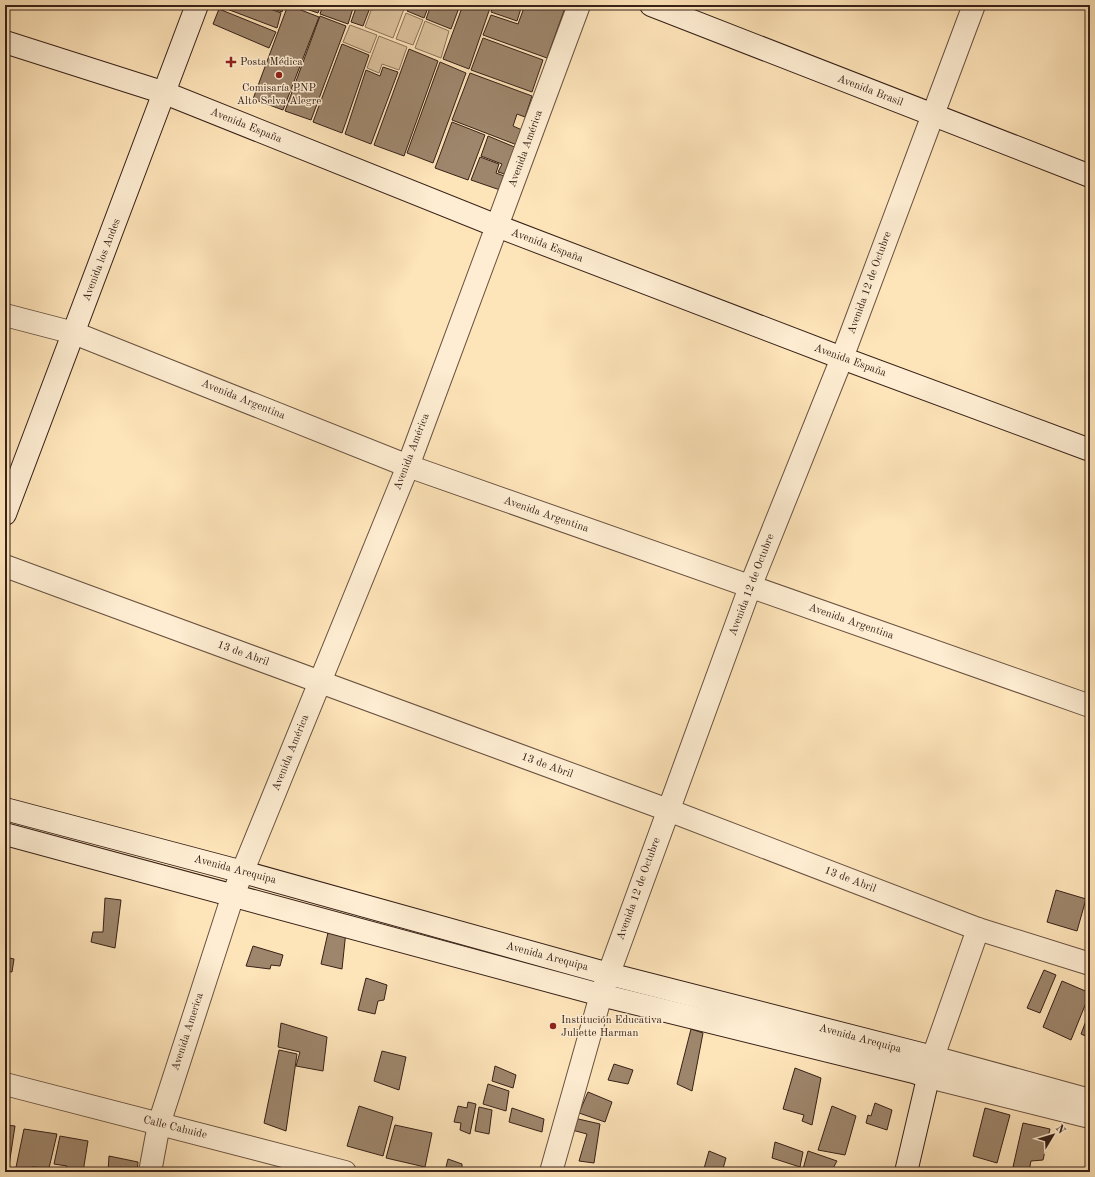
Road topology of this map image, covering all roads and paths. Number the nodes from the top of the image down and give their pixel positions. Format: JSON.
{"nodes":[{"id":1,"x":197,"y":5,"type":"edge"},
{"id":2,"x":579,"y":5,"type":"edge"},
{"id":3,"x":651,"y":5,"type":"edge"},
{"id":4,"x":974,"y":5,"type":"edge"},
{"id":5,"x":5,"y":42,"type":"edge"},
{"id":6,"x":165,"y":93,"type":"junction"},
{"id":7,"x":932,"y":115,"type":"junction"},
{"id":8,"x":1090,"y":176,"type":"edge"},
{"id":9,"x":497,"y":226,"type":"junction"},
{"id":10,"x":5,"y":314,"type":"edge"},
{"id":11,"x":74,"y":333,"type":"junction"},
{"id":12,"x":842,"y":358,"type":"junction"},
{"id":13,"x":1090,"y":450,"type":"edge"},
{"id":14,"x":408,"y":466,"type":"junction"},
{"id":15,"x":5,"y":514,"type":"edge"},
{"id":16,"x":5,"y":566,"type":"edge"},
{"id":17,"x":750,"y":587,"type":"junction"},
{"id":18,"x":320,"y":682,"type":"junction"},
{"id":19,"x":1090,"y":706,"type":"edge"},
{"id":20,"x":5,"y":809,"type":"edge"},
{"id":21,"x":668,"y":810,"type":"junction"},
{"id":22,"x":5,"y":834,"type":"edge"},
{"id":23,"x":242,"y":872,"type":"junction"},
{"id":24,"x":233,"y":895,"type":"junction"},
{"id":25,"x":978,"y":929,"type":"junction"},
{"id":26,"x":1090,"y":964,"type":"edge"},
{"id":27,"x":609,"y":974,"type":"junction"},
{"id":28,"x":601,"y":995,"type":"junction"},
{"id":29,"x":930,"y":1067,"type":"junction"},
{"id":30,"x":5,"y":1084,"type":"edge"},
{"id":31,"x":1090,"y":1100,"type":"edge"},
{"id":32,"x":1090,"y":1117,"type":"edge"},
{"id":33,"x":159,"y":1124,"type":"junction"},
{"id":34,"x":150,"y":1172,"type":"edge"},
{"id":35,"x":345,"y":1172,"type":"edge"},
{"id":36,"x":552,"y":1172,"type":"edge"},
{"id":37,"x":906,"y":1172,"type":"edge"}],
"edges":[{"from":1,"to":6,"type":"street","name":"Avenida los Andes"},
{"from":2,"to":9,"type":"street","name":"Avenida América"},
{"from":3,"to":7,"type":"street","name":"Avenida Brasil"},
{"from":4,"to":7,"type":"street","name":"Avenida 12 de Octubre"},
{"from":5,"to":6,"type":"street","name":"Avenida España"},
{"from":6,"to":9,"type":"street","name":"Avenida España"},
{"from":6,"to":11,"type":"street","name":"Avenida los Andes"},
{"from":7,"to":8,"type":"street","name":"Avenida Brasil"},
{"from":7,"to":12,"type":"street","name":"Avenida 12 de Octubre"},
{"from":9,"to":12,"type":"street","name":"Avenida España"},
{"from":9,"to":14,"type":"street","name":"Avenida América"},
{"from":10,"to":11,"type":"street","name":"Avenida Argentina"},
{"from":11,"to":14,"type":"street","name":"Avenida Argentina"},
{"from":11,"to":15,"type":"street","name":"Avenida los Andes"},
{"from":12,"to":13,"type":"street","name":"Avenida España"},
{"from":12,"to":17,"type":"street","name":"Avenida 12 de Octubre"},
{"from":14,"to":17,"type":"street","name":"Avenida Argentina"},
{"from":14,"to":18,"type":"street","name":"Avenida América"},
{"from":16,"to":18,"type":"street","name":"13 de Abril"},
{"from":17,"to":19,"type":"street","name":"Avenida Argentina"},
{"from":17,"to":21,"type":"street","name":"Avenida 12 de Octubre"},
{"from":18,"to":21,"type":"street","name":"13 de Abril"},
{"from":18,"to":23,"type":"street","name":"Avenida América"},
{"from":20,"to":23,"type":"street","name":"Avenida Arequipa"},
{"from":21,"to":25,"type":"street","name":"13 de Abril"},
{"from":21,"to":27,"type":"street","name":"Avenida 12 de Octubre"},
{"from":22,"to":24,"type":"street","name":"Avenida Arequipa"},
{"from":23,"to":24,"type":"street","name":"Avenida América"},
{"from":23,"to":27,"type":"street","name":"Avenida Arequipa"},
{"from":24,"to":28,"type":"street","name":"Avenida Arequipa"},
{"from":24,"to":33,"type":"street","name":"Avenida America"},
{"from":25,"to":26,"type":"street","name":"13 de Abril"},
{"from":25,"to":29,"type":"street"},
{"from":27,"to":28,"type":"street","name":"Avenida 12 de Octubre"},
{"from":27,"to":29,"type":"street","name":"Avenida Arequipa"},
{"from":28,"to":29,"type":"street","name":"Avenida Arequipa"},
{"from":28,"to":36,"type":"street","name":"Avenida 12 de Octubre"},
{"from":29,"to":31,"type":"street","name":"Avenida Arequipa"},
{"from":29,"to":32,"type":"street","name":"Avenida Arequipa"},
{"from":29,"to":37,"type":"street"},
{"from":30,"to":33,"type":"street","name":"Calle Cahuide"},
{"from":33,"to":34,"type":"street","name":"Avenida America"},
{"from":33,"to":35,"type":"street","name":"Calle Cahuide"}]}
